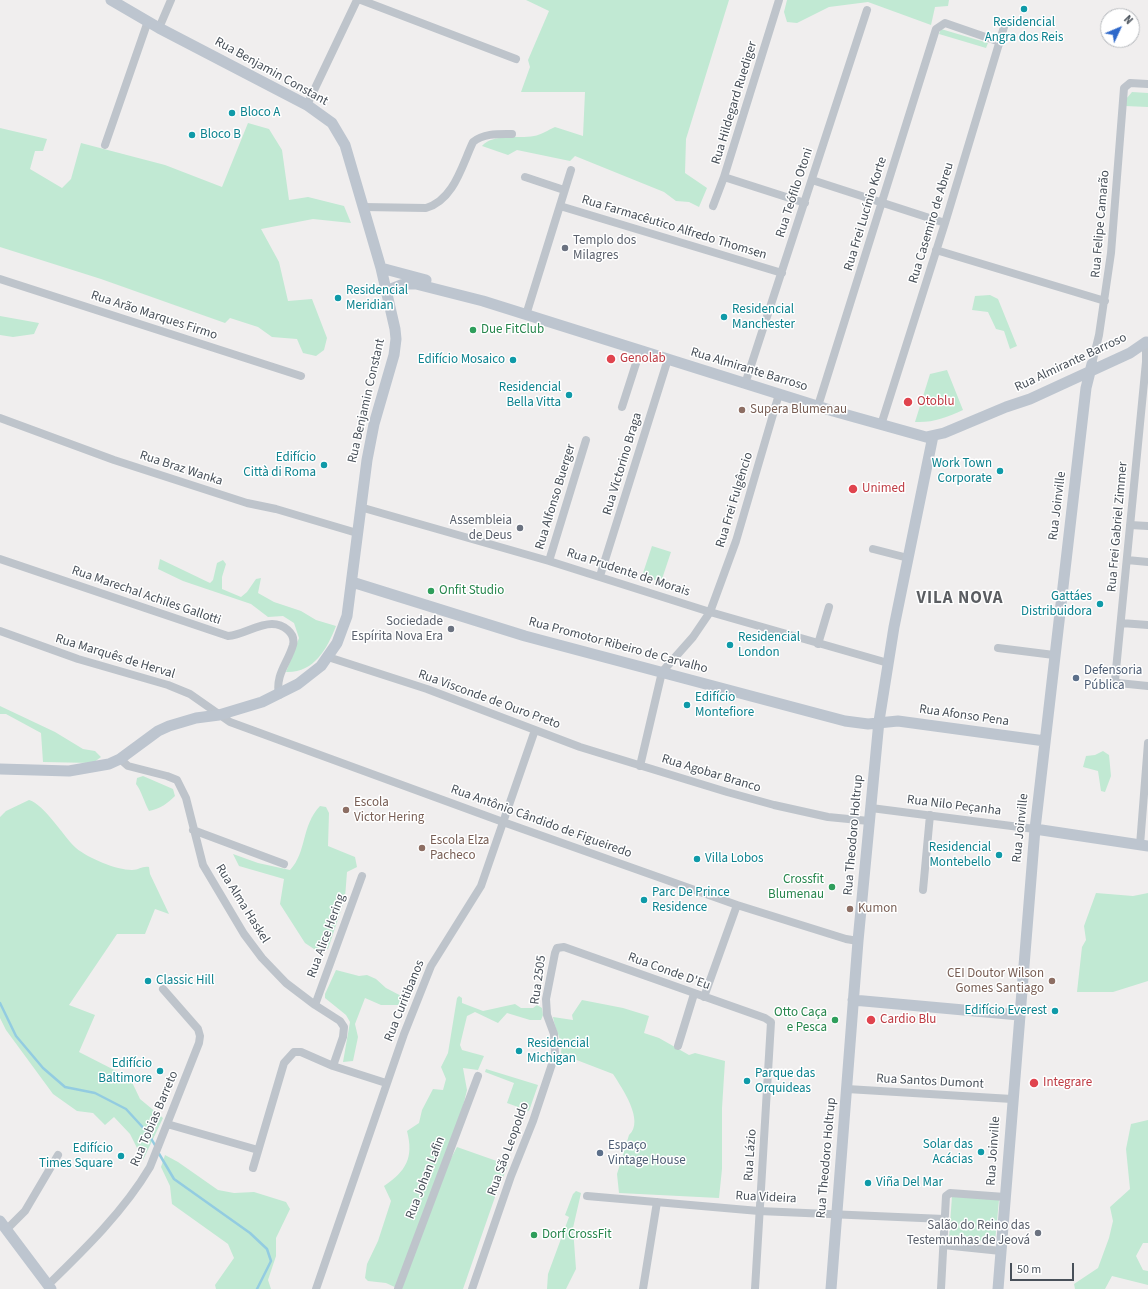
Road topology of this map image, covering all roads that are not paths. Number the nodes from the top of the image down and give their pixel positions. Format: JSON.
{"nodes":[{"id":1,"x":111,"y":0,"type":"edge"},
{"id":2,"x":171,"y":0,"type":"edge"},
{"id":3,"x":357,"y":0,"type":"edge"},
{"id":4,"x":361,"y":0,"type":"edge"},
{"id":5,"x":779,"y":0,"type":"edge"},
{"id":6,"x":867,"y":10,"type":"dead end"},
{"id":7,"x":148,"y":21,"type":"junction"},
{"id":8,"x":1004,"y":27,"type":"dead end"},
{"id":9,"x":160,"y":28,"type":"junction"},
{"id":10,"x":1000,"y":42,"type":"junction"},
{"id":11,"x":516,"y":59,"type":"dead end"},
{"id":12,"x":1148,"y":84,"type":"edge"},
{"id":13,"x":307,"y":105,"type":"junction"},
{"id":14,"x":512,"y":134,"type":"dead end"},
{"id":15,"x":105,"y":145,"type":"dead end"},
{"id":16,"x":570,"y":170,"type":"dead end"},
{"id":17,"x":525,"y":177,"type":"dead end"},
{"id":18,"x":724,"y":177,"type":"junction"},
{"id":19,"x":812,"y":180,"type":"junction"},
{"id":20,"x":564,"y":190,"type":"junction"},
{"id":21,"x":805,"y":203,"type":"junction"},
{"id":22,"x":882,"y":203,"type":"junction"},
{"id":23,"x":560,"y":206,"type":"junction"},
{"id":24,"x":713,"y":206,"type":"dead end"},
{"id":25,"x":364,"y":207,"type":"junction"},
{"id":26,"x":945,"y":223,"type":"junction"},
{"id":27,"x":936,"y":250,"type":"junction"},
{"id":28,"x":381,"y":268,"type":"junction"},
{"id":29,"x":782,"y":273,"type":"junction"},
{"id":30,"x":0,"y":278,"type":"edge"},
{"id":31,"x":386,"y":291,"type":"junction"},
{"id":32,"x":483,"y":301,"type":"junction"},
{"id":33,"x":1105,"y":301,"type":"junction"},
{"id":34,"x":526,"y":315,"type":"junction"},
{"id":35,"x":1147,"y":341,"type":"edge"},
{"id":36,"x":640,"y":351,"type":"junction"},
{"id":37,"x":668,"y":359,"type":"junction"},
{"id":38,"x":1091,"y":368,"type":"junction"},
{"id":39,"x":301,"y":376,"type":"dead end"},
{"id":40,"x":745,"y":384,"type":"junction"},
{"id":41,"x":779,"y":394,"type":"junction"},
{"id":42,"x":818,"y":406,"type":"junction"},
{"id":43,"x":622,"y":407,"type":"dead end"},
{"id":44,"x":1144,"y":417,"type":"edge"},
{"id":45,"x":0,"y":418,"type":"edge"},
{"id":46,"x":880,"y":425,"type":"junction"},
{"id":47,"x":932,"y":436,"type":"junction"},
{"id":48,"x":586,"y":440,"type":"dead end"},
{"id":49,"x":360,"y":507,"type":"junction"},
{"id":50,"x":1130,"y":525,"type":"junction"},
{"id":51,"x":1148,"y":526,"type":"edge"},
{"id":52,"x":357,"y":533,"type":"junction"},
{"id":53,"x":873,"y":549,"type":"dead end"},
{"id":54,"x":908,"y":558,"type":"junction"},
{"id":55,"x":0,"y":559,"type":"edge"},
{"id":56,"x":1127,"y":560,"type":"junction"},
{"id":57,"x":549,"y":561,"type":"junction"},
{"id":58,"x":1148,"y":562,"type":"edge"},
{"id":59,"x":600,"y":576,"type":"junction"},
{"id":60,"x":352,"y":582,"type":"junction"},
{"id":61,"x":829,"y":607,"type":"dead end"},
{"id":62,"x":710,"y":612,"type":"junction"},
{"id":63,"x":1121,"y":624,"type":"junction"},
{"id":64,"x":1148,"y":625,"type":"edge"},
{"id":65,"x":0,"y":631,"type":"edge"},
{"id":66,"x":818,"y":644,"type":"junction"},
{"id":67,"x":998,"y":648,"type":"dead end"},
{"id":68,"x":1054,"y":655,"type":"junction"},
{"id":69,"x":328,"y":657,"type":"junction"},
{"id":70,"x":888,"y":663,"type":"junction"},
{"id":71,"x":662,"y":672,"type":"junction"},
{"id":72,"x":1148,"y":686,"type":"edge"},
{"id":73,"x":279,"y":695,"type":"junction"},
{"id":74,"x":219,"y":716,"type":"junction"},
{"id":75,"x":879,"y":722,"type":"junction"},
{"id":76,"x":535,"y":730,"type":"junction"},
{"id":77,"x":1044,"y":741,"type":"junction"},
{"id":78,"x":1148,"y":743,"type":"edge"},
{"id":79,"x":120,"y":759,"type":"junction"},
{"id":80,"x":640,"y":766,"type":"junction"},
{"id":81,"x":0,"y":769,"type":"edge"},
{"id":82,"x":871,"y":808,"type":"junction"},
{"id":83,"x":930,"y":816,"type":"junction"},
{"id":84,"x":869,"y":821,"type":"junction"},
{"id":85,"x":503,"y":822,"type":"junction"},
{"id":86,"x":1035,"y":829,"type":"junction"},
{"id":87,"x":193,"y":830,"type":"junction"},
{"id":88,"x":1144,"y":846,"type":"edge"},
{"id":89,"x":284,"y":864,"type":"dead end"},
{"id":90,"x":362,"y":876,"type":"dead end"},
{"id":91,"x":923,"y":890,"type":"dead end"},
{"id":92,"x":737,"y":905,"type":"junction"},
{"id":93,"x":858,"y":941,"type":"junction"},
{"id":94,"x":557,"y":948,"type":"joint"},
{"id":95,"x":163,"y":989,"type":"dead end"},
{"id":96,"x":694,"y":994,"type":"junction"},
{"id":97,"x":704,"y":997,"type":"junction"},
{"id":98,"x":853,"y":1000,"type":"junction"},
{"id":99,"x":315,"y":1005,"type":"junction"},
{"id":100,"x":1019,"y":1015,"type":"junction"},
{"id":101,"x":547,"y":1016,"type":"joint"},
{"id":102,"x":771,"y":1022,"type":"joint"},
{"id":103,"x":678,"y":1046,"type":"dead end"},
{"id":104,"x":333,"y":1066,"type":"junction"},
{"id":105,"x":478,"y":1076,"type":"dead end"},
{"id":106,"x":386,"y":1083,"type":"junction"},
{"id":107,"x":847,"y":1088,"type":"junction"},
{"id":108,"x":1012,"y":1099,"type":"junction"},
{"id":109,"x":167,"y":1124,"type":"junction"},
{"id":110,"x":258,"y":1150,"type":"junction"},
{"id":111,"x":58,"y":1155,"type":"dead end"},
{"id":112,"x":253,"y":1168,"type":"dead end"},
{"id":113,"x":587,"y":1196,"type":"dead end"},
{"id":114,"x":1005,"y":1197,"type":"junction"},
{"id":115,"x":657,"y":1202,"type":"junction"},
{"id":116,"x":759,"y":1211,"type":"junction"},
{"id":117,"x":837,"y":1213,"type":"junction"},
{"id":118,"x":944,"y":1219,"type":"junction"},
{"id":119,"x":3,"y":1225,"type":"edge"},
{"id":120,"x":943,"y":1245,"type":"junction"},
{"id":121,"x":1001,"y":1251,"type":"junction"},
{"id":122,"x":50,"y":1287,"type":"edge"},
{"id":123,"x":316,"y":1289,"type":"edge"},
{"id":124,"x":398,"y":1289,"type":"edge"},
{"id":125,"x":472,"y":1289,"type":"edge"},
{"id":126,"x":643,"y":1289,"type":"edge"},
{"id":127,"x":755,"y":1289,"type":"edge"},
{"id":128,"x":831,"y":1289,"type":"edge"},
{"id":129,"x":941,"y":1289,"type":"edge"},
{"id":130,"x":998,"y":1289,"type":"edge"}],
"edges":[{"from":1,"to":7,"type":"main road","name":"Rua Benjamin Constant"},
{"from":2,"to":9,"type":"street"},
{"from":3,"to":13,"type":"street"},
{"from":4,"to":11,"type":"street"},
{"from":5,"to":18,"type":"street","name":"Rua Hildegard Ruediger"},
{"from":6,"to":19,"type":"street","name":"Rua Teófilo Otoni"},
{"from":7,"to":9,"type":"main road","name":"Rua Benjamin Constant"},
{"from":7,"to":15,"type":"street"},
{"from":8,"to":10,"type":"street","name":"Rua Casemiro de Abreu"},
{"from":9,"to":13,"type":"main road","name":"Rua Benjamin Constant"},
{"from":10,"to":22,"type":"street","name":"Rua Frei Lucínio Korte"},
{"from":10,"to":26,"type":"street","name":"Rua Casemiro de Abreu"},
{"from":12,"to":33,"type":"street","name":"Rua Felipe Camarão"},
{"from":13,"to":25,"type":"main road","name":"Rua Benjamin Constant"},
{"from":14,"to":25,"type":"street"},
{"from":16,"to":20,"type":"street"},
{"from":17,"to":20,"type":"street"},
{"from":18,"to":21,"type":"street","name":"Rua Hildegard Ruediger"},
{"from":18,"to":24,"type":"street"},
{"from":19,"to":21,"type":"street","name":"Rua Teófilo Otoni"},
{"from":19,"to":22,"type":"street"},
{"from":20,"to":23,"type":"street"},
{"from":21,"to":29,"type":"street","name":"Rua Teófilo Otoni"},
{"from":22,"to":26,"type":"street"},
{"from":22,"to":42,"type":"street","name":"Rua Frei Lucínio Korte"},
{"from":23,"to":29,"type":"street","name":"Rua Farmacêutico Alfredo Thomsen"},
{"from":23,"to":34,"type":"street"},
{"from":25,"to":28,"type":"main road","name":"Rua Benjamin Constant"},
{"from":26,"to":27,"type":"street","name":"Rua Casemiro de Abreu"},
{"from":27,"to":33,"type":"street"},
{"from":27,"to":46,"type":"street","name":"Rua Casemiro de Abreu"},
{"from":28,"to":31,"type":"main road","name":"Rua Benjamin Constant"},
{"from":28,"to":32,"type":"main road","name":"Rua Almirante Barroso"},
{"from":29,"to":40,"type":"street","name":"Rua Teófilo Otoni"},
{"from":30,"to":39,"type":"street","name":"Rua Arão Marques Firmo"},
{"from":31,"to":32,"type":"main road","name":"Rua Almirante Barroso"},
{"from":31,"to":49,"type":"main road","name":"Rua Benjamin Constant"},
{"from":32,"to":34,"type":"main road","name":"Rua Almirante Barroso"},
{"from":33,"to":38,"type":"street","name":"Rua Felipe Camarão"},
{"from":34,"to":36,"type":"main road","name":"Rua Almirante Barroso"},
{"from":35,"to":38,"type":"main road","name":"Rua Almirante Barroso"},
{"from":35,"to":44,"type":"street","name":"Rua Frei Gabriel Zimmer"},
{"from":36,"to":37,"type":"main road","name":"Rua Almirante Barroso"},
{"from":36,"to":43,"type":"street"},
{"from":37,"to":40,"type":"main road","name":"Rua Almirante Barroso"},
{"from":37,"to":59,"type":"street","name":"Rua Victorino Braga"},
{"from":38,"to":47,"type":"main road","name":"Rua Almirante Barroso"},
{"from":38,"to":68,"type":"main road","name":"Rua Joinville"},
{"from":40,"to":41,"type":"main road","name":"Rua Almirante Barroso"},
{"from":41,"to":42,"type":"main road","name":"Rua Almirante Barroso"},
{"from":41,"to":62,"type":"street","name":"Rua Frei Fulgêncio"},
{"from":42,"to":46,"type":"main road","name":"Rua Almirante Barroso"},
{"from":44,"to":50,"type":"street","name":"Rua Frei Gabriel Zimmer"},
{"from":45,"to":52,"type":"street","name":"Rua Braz Wanka"},
{"from":46,"to":47,"type":"main road","name":"Rua Almirante Barroso"},
{"from":47,"to":54,"type":"main road","name":"Rua Theodoro Holtrup"},
{"from":48,"to":57,"type":"street","name":"Rua Alfonso Buerger"},
{"from":49,"to":52,"type":"main road","name":"Rua Benjamin Constant"},
{"from":49,"to":57,"type":"street","name":"Rua Prudente de Morais"},
{"from":50,"to":51,"type":"street"},
{"from":50,"to":56,"type":"street","name":"Rua Frei Gabriel Zimmer"},
{"from":52,"to":60,"type":"main road","name":"Rua Benjamin Constant"},
{"from":53,"to":54,"type":"street"},
{"from":54,"to":70,"type":"main road","name":"Rua Theodoro Holtrup"},
{"from":55,"to":73,"type":"street","name":"Rua Marechal Achiles Gallotti"},
{"from":56,"to":58,"type":"street"},
{"from":56,"to":63,"type":"street","name":"Rua Frei Gabriel Zimmer"},
{"from":57,"to":59,"type":"street","name":"Rua Prudente de Morais"},
{"from":59,"to":62,"type":"street","name":"Rua Prudente de Morais"},
{"from":60,"to":69,"type":"main road","name":"Rua Benjamin Constant"},
{"from":60,"to":71,"type":"main road","name":"Rua Promotor Ribeiro de Carvalho"},
{"from":61,"to":66,"type":"street"},
{"from":62,"to":66,"type":"street","name":"Rua Prudente de Morais"},
{"from":62,"to":71,"type":"street","name":"Rua Frei Fulgêncio"},
{"from":63,"to":64,"type":"street"},
{"from":63,"to":72,"type":"street","name":"Rua Frei Gabriel Zimmer"},
{"from":65,"to":74,"type":"street","name":"Rua Marquês de Herval"},
{"from":66,"to":70,"type":"street","name":"Rua Prudente de Morais"},
{"from":67,"to":68,"type":"street"},
{"from":68,"to":77,"type":"main road","name":"Rua Joinville"},
{"from":69,"to":73,"type":"main road","name":"Rua Benjamin Constant"},
{"from":69,"to":76,"type":"street","name":"Rua Visconde de Ouro Preto"},
{"from":70,"to":75,"type":"main road","name":"Rua Theodoro Holtrup"},
{"from":71,"to":75,"type":"main road","name":"Rua Promotor Ribeiro de Carvalho"},
{"from":71,"to":80,"type":"street","name":"Rua Agobar Branco"},
{"from":73,"to":74,"type":"main road","name":"Rua Benjamin Constant"},
{"from":74,"to":79,"type":"main road","name":"Rua Benjamin Constant"},
{"from":74,"to":85,"type":"street","name":"Rua Antônio Cândido de Figueiredo"},
{"from":75,"to":77,"type":"main road","name":"Rua Afonso Pena"},
{"from":75,"to":82,"type":"main road","name":"Rua Theodoro Holtrup"},
{"from":76,"to":80,"type":"street","name":"Rua Visconde de Ouro Preto"},
{"from":76,"to":85,"type":"street","name":"Rua Curitibanos"},
{"from":77,"to":86,"type":"main road","name":"Rua Joinville"},
{"from":78,"to":88,"type":"street"},
{"from":79,"to":81,"type":"main road","name":"Rua Benjamin Constant"},
{"from":79,"to":87,"type":"street","name":"Rua Alma Haskel"},
{"from":80,"to":84,"type":"street","name":"Rua Agobar Branco"},
{"from":82,"to":83,"type":"street","name":"Rua Nilo Peçanha"},
{"from":82,"to":84,"type":"main road","name":"Rua Theodoro Holtrup"},
{"from":83,"to":86,"type":"street","name":"Rua Nilo Peçanha"},
{"from":83,"to":91,"type":"street"},
{"from":84,"to":93,"type":"main road","name":"Rua Theodoro Holtrup"},
{"from":85,"to":92,"type":"street","name":"Rua Antônio Cândido de Figueiredo"},
{"from":85,"to":106,"type":"street","name":"Rua Curitibanos"},
{"from":86,"to":88,"type":"main road"},
{"from":86,"to":100,"type":"main road","name":"Rua Joinville"},
{"from":87,"to":89,"type":"street"},
{"from":87,"to":99,"type":"street","name":"Rua Alma Haskel"},
{"from":90,"to":99,"type":"street","name":"Rua Alice Hering"},
{"from":92,"to":93,"type":"street","name":"Rua Antônio Cândido de Figueiredo"},
{"from":92,"to":97,"type":"street"},
{"from":93,"to":98,"type":"main road","name":"Rua Theodoro Holtrup"},
{"from":94,"to":96,"type":"street","name":"Rua Conde D'Eu"},
{"from":94,"to":101,"type":"street","name":"Rua 2505"},
{"from":95,"to":109,"type":"street","name":"Rua Tobias Barreto"},
{"from":96,"to":97,"type":"street","name":"Rua Conde D'Eu"},
{"from":96,"to":103,"type":"street"},
{"from":97,"to":102,"type":"street","name":"Rua Conde D'Eu"},
{"from":98,"to":100,"type":"main road"},
{"from":98,"to":107,"type":"main road","name":"Rua Theodoro Holtrup"},
{"from":99,"to":104,"type":"street","name":"Rua Alma Haskel"},
{"from":100,"to":108,"type":"main road","name":"Rua Joinville"},
{"from":101,"to":125,"type":"street","name":"Rua São Leopoldo"},
{"from":102,"to":116,"type":"street","name":"Rua Lázio"},
{"from":104,"to":106,"type":"street"},
{"from":104,"to":110,"type":"street"},
{"from":105,"to":124,"type":"street","name":"Rua Johan Lafin"},
{"from":106,"to":123,"type":"street","name":"Rua Curitibanos"},
{"from":107,"to":108,"type":"street","name":"Rua Santos Dumont"},
{"from":107,"to":117,"type":"main road","name":"Rua Theodoro Holtrup"},
{"from":108,"to":114,"type":"main road","name":"Rua Joinville"},
{"from":109,"to":110,"type":"street"},
{"from":109,"to":122,"type":"street","name":"Rua Tobias Barreto"},
{"from":110,"to":112,"type":"street"},
{"from":111,"to":119,"type":"street"},
{"from":113,"to":115,"type":"street","name":"Rua Videira"},
{"from":114,"to":118,"type":"street"},
{"from":114,"to":121,"type":"main road","name":"Rua Joinville"},
{"from":115,"to":116,"type":"street","name":"Rua Videira"},
{"from":115,"to":126,"type":"street"},
{"from":116,"to":117,"type":"street","name":"Rua Videira"},
{"from":116,"to":127,"type":"street","name":"Rua Lázio"},
{"from":117,"to":118,"type":"street","name":"Rua Videira"},
{"from":117,"to":128,"type":"main road","name":"Rua Theodoro Holtrup"},
{"from":118,"to":120,"type":"street"},
{"from":119,"to":122,"type":"main road"},
{"from":120,"to":121,"type":"street"},
{"from":120,"to":129,"type":"street"},
{"from":121,"to":130,"type":"main road","name":"Rua Joinville"}]}
